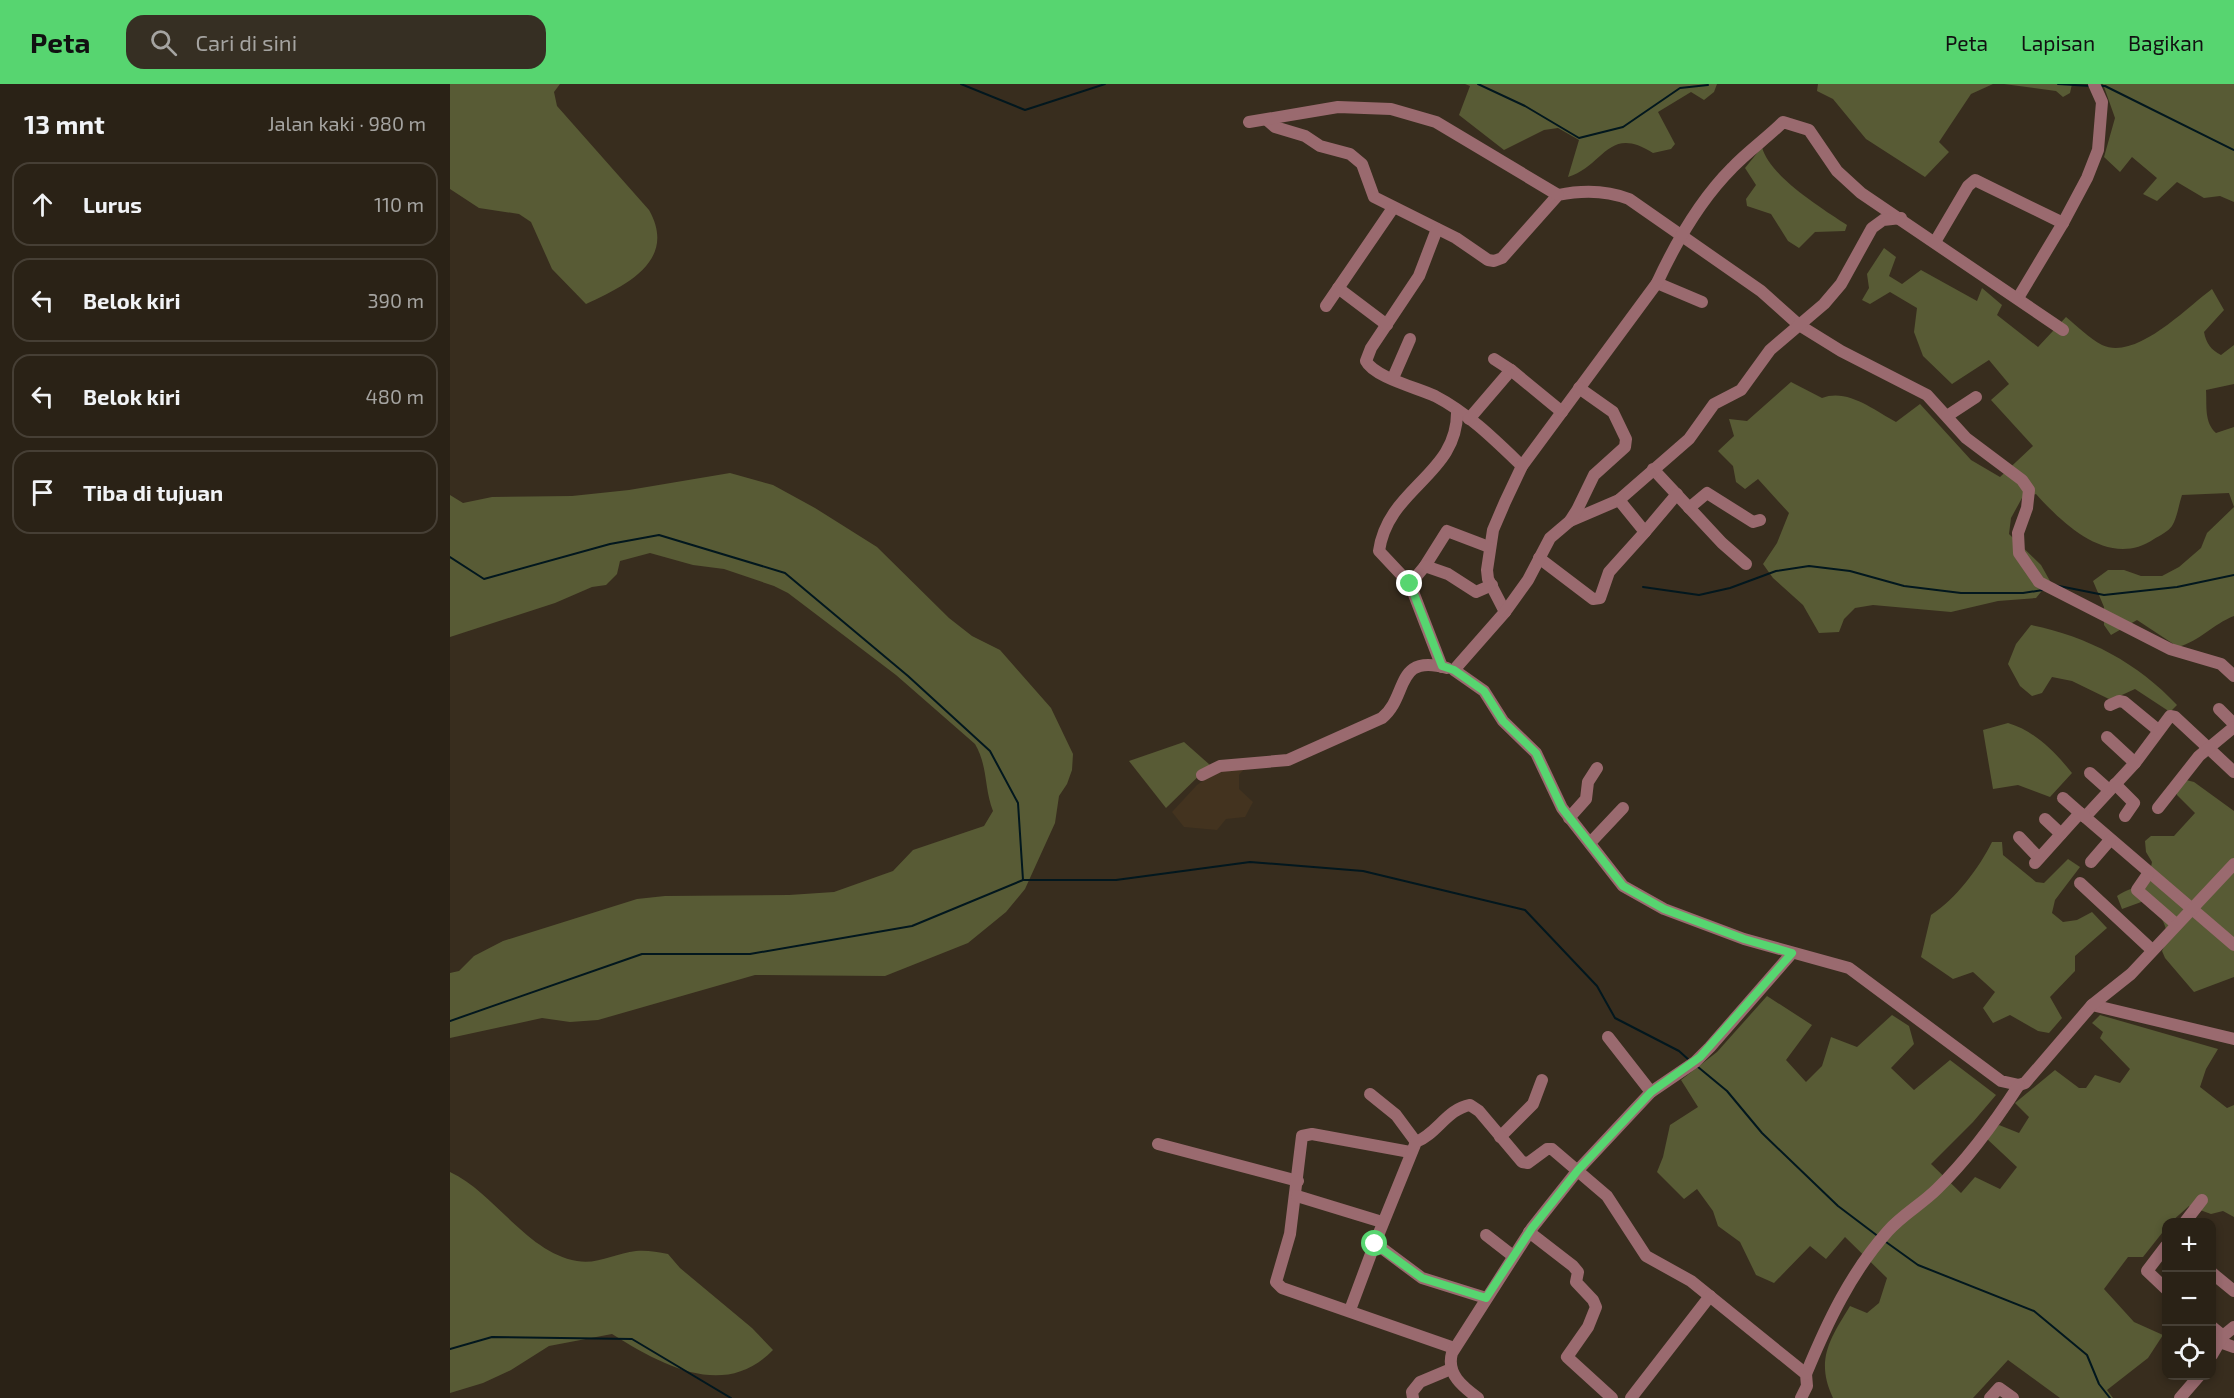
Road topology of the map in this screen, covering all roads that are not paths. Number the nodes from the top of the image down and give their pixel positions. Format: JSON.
{"nodes":[{"id":1,"x":2094,"y":86,"type":"edge"},
{"id":2,"x":1267,"y":120,"type":"junction"},
{"id":3,"x":1249,"y":122,"type":"dead end"},
{"id":4,"x":1558,"y":195,"type":"junction"},
{"id":5,"x":1393,"y":208,"type":"junction"},
{"id":6,"x":1901,"y":218,"type":"junction"},
{"id":7,"x":2063,"y":223,"type":"junction"},
{"id":8,"x":1437,"y":229,"type":"junction"},
{"id":9,"x":1682,"y":235,"type":"junction"},
{"id":10,"x":1935,"y":242,"type":"junction"},
{"id":11,"x":1657,"y":283,"type":"junction"},
{"id":12,"x":1338,"y":288,"type":"junction"},
{"id":13,"x":2018,"y":298,"type":"junction"},
{"id":14,"x":1702,"y":302,"type":"dead end"},
{"id":15,"x":1326,"y":306,"type":"dead end"},
{"id":16,"x":1388,"y":325,"type":"junction"},
{"id":17,"x":1799,"y":325,"type":"junction"},
{"id":18,"x":2063,"y":330,"type":"dead end"},
{"id":19,"x":1410,"y":339,"type":"dead end"},
{"id":20,"x":1494,"y":358,"type":"dead end"},
{"id":21,"x":1511,"y":370,"type":"junction"},
{"id":22,"x":1393,"y":378,"type":"junction"},
{"id":23,"x":1579,"y":388,"type":"junction"},
{"id":24,"x":1976,"y":397,"type":"dead end"},
{"id":25,"x":1457,"y":410,"type":"junction"},
{"id":26,"x":1562,"y":412,"type":"junction"},
{"id":27,"x":1947,"y":416,"type":"junction"},
{"id":28,"x":1468,"y":419,"type":"junction"},
{"id":29,"x":1522,"y":466,"type":"junction"},
{"id":30,"x":1653,"y":469,"type":"junction"},
{"id":31,"x":1677,"y":494,"type":"junction"},
{"id":32,"x":1619,"y":500,"type":"junction"},
{"id":33,"x":1689,"y":508,"type":"junction"},
{"id":34,"x":1760,"y":520,"type":"dead end"},
{"id":35,"x":1570,"y":521,"type":"junction"},
{"id":36,"x":1645,"y":532,"type":"junction"},
{"id":37,"x":1489,"y":547,"type":"junction"},
{"id":38,"x":1539,"y":558,"type":"junction"},
{"id":39,"x":1746,"y":564,"type":"dead end"},
{"id":40,"x":1425,"y":566,"type":"junction"},
{"id":41,"x":1410,"y":584,"type":"junction"},
{"id":42,"x":1492,"y":585,"type":"junction"},
{"id":43,"x":1505,"y":612,"type":"junction"},
{"id":44,"x":1448,"y":668,"type":"junction"},
{"id":45,"x":2234,"y":676,"type":"edge"},
{"id":46,"x":2110,"y":705,"type":"dead end"},
{"id":47,"x":2219,"y":709,"type":"dead end"},
{"id":48,"x":2234,"y":725,"type":"edge"},
{"id":49,"x":2158,"y":730,"type":"junction"},
{"id":50,"x":2107,"y":737,"type":"dead end"},
{"id":51,"x":2208,"y":747,"type":"junction"},
{"id":52,"x":2135,"y":763,"type":"junction"},
{"id":53,"x":1597,"y":768,"type":"dead end"},
{"id":54,"x":2234,"y":772,"type":"edge"},
{"id":55,"x":2090,"y":773,"type":"dead end"},
{"id":56,"x":1202,"y":775,"type":"dead end"},
{"id":57,"x":2112,"y":787,"type":"junction"},
{"id":58,"x":2063,"y":798,"type":"dead end"},
{"id":59,"x":1623,"y":808,"type":"dead end"},
{"id":60,"x":2158,"y":808,"type":"dead end"},
{"id":61,"x":2082,"y":815,"type":"junction"},
{"id":62,"x":2125,"y":816,"type":"dead end"},
{"id":63,"x":1569,"y":818,"type":"junction"},
{"id":64,"x":2045,"y":819,"type":"dead end"},
{"id":65,"x":2061,"y":834,"type":"junction"},
{"id":66,"x":2019,"y":837,"type":"dead end"},
{"id":67,"x":2110,"y":840,"type":"junction"},
{"id":68,"x":1590,"y":843,"type":"junction"},
{"id":69,"x":2091,"y":862,"type":"dead end"},
{"id":70,"x":2234,"y":864,"type":"edge"},
{"id":71,"x":2148,"y":874,"type":"junction"},
{"id":72,"x":2080,"y":883,"type":"dead end"},
{"id":73,"x":2191,"y":909,"type":"junction"},
{"id":74,"x":2176,"y":924,"type":"junction"},
{"id":75,"x":2234,"y":945,"type":"edge"},
{"id":76,"x":2152,"y":950,"type":"junction"},
{"id":77,"x":1792,"y":953,"type":"junction"},
{"id":78,"x":2092,"y":1005,"type":"junction"},
{"id":79,"x":1608,"y":1037,"type":"dead end"},
{"id":80,"x":2234,"y":1039,"type":"edge"},
{"id":81,"x":1542,"y":1080,"type":"dead end"},
{"id":82,"x":2019,"y":1085,"type":"junction"},
{"id":83,"x":1651,"y":1092,"type":"junction"},
{"id":84,"x":1370,"y":1094,"type":"dead end"},
{"id":85,"x":1500,"y":1137,"type":"junction"},
{"id":86,"x":1158,"y":1144,"type":"dead end"},
{"id":87,"x":1413,"y":1147,"type":"junction"},
{"id":88,"x":1578,"y":1170,"type":"junction"},
{"id":89,"x":1298,"y":1181,"type":"junction"},
{"id":90,"x":1297,"y":1196,"type":"junction"},
{"id":91,"x":2202,"y":1200,"type":"dead end"},
{"id":92,"x":2188,"y":1218,"type":"edge"},
{"id":93,"x":1382,"y":1222,"type":"junction"},
{"id":94,"x":1529,"y":1232,"type":"junction"},
{"id":95,"x":1486,"y":1235,"type":"dead end"},
{"id":96,"x":1375,"y":1244,"type":"junction"},
{"id":97,"x":2162,"y":1251,"type":"edge"},
{"id":98,"x":1513,"y":1257,"type":"junction"},
{"id":99,"x":2216,"y":1277,"type":"edge"},
{"id":100,"x":2162,"y":1285,"type":"edge"},
{"id":101,"x":2234,"y":1291,"type":"edge"},
{"id":102,"x":1710,"y":1296,"type":"junction"},
{"id":103,"x":1486,"y":1298,"type":"junction"},
{"id":104,"x":1350,"y":1310,"type":"junction"},
{"id":105,"x":2234,"y":1327,"type":"edge"},
{"id":106,"x":2216,"y":1332,"type":"edge"},
{"id":107,"x":2222,"y":1339,"type":"junction"},
{"id":108,"x":2234,"y":1347,"type":"edge"},
{"id":109,"x":1454,"y":1348,"type":"junction"},
{"id":110,"x":2216,"y":1348,"type":"edge"},
{"id":111,"x":1451,"y":1369,"type":"junction"},
{"id":112,"x":1806,"y":1374,"type":"junction"},
{"id":113,"x":2196,"y":1380,"type":"edge"},
{"id":114,"x":1634,"y":1397,"type":"edge"},
{"id":115,"x":1413,"y":1398,"type":"edge"},
{"id":116,"x":1478,"y":1398,"type":"edge"},
{"id":117,"x":1612,"y":1398,"type":"edge"},
{"id":118,"x":1801,"y":1398,"type":"edge"},
{"id":119,"x":1990,"y":1398,"type":"edge"},
{"id":120,"x":2013,"y":1398,"type":"edge"},
{"id":121,"x":2180,"y":1398,"type":"edge"}],
"edges":[{"from":1,"to":7,"type":"street"},
{"from":2,"to":3,"type":"street"},
{"from":2,"to":4,"type":"street"},
{"from":2,"to":5,"type":"street"},
{"from":4,"to":8,"type":"street"},
{"from":4,"to":9,"type":"street"},
{"from":5,"to":8,"type":"street"},
{"from":5,"to":12,"type":"street"},
{"from":6,"to":9,"type":"street"},
{"from":6,"to":10,"type":"street"},
{"from":6,"to":17,"type":"street"},
{"from":7,"to":10,"type":"street"},
{"from":7,"to":13,"type":"street"},
{"from":8,"to":16,"type":"street"},
{"from":9,"to":11,"type":"street"},
{"from":9,"to":17,"type":"street"},
{"from":10,"to":13,"type":"street"},
{"from":11,"to":14,"type":"street"},
{"from":11,"to":23,"type":"street"},
{"from":12,"to":15,"type":"street"},
{"from":12,"to":16,"type":"street"},
{"from":13,"to":18,"type":"street"},
{"from":16,"to":22,"type":"street"},
{"from":17,"to":27,"type":"street"},
{"from":17,"to":30,"type":"street"},
{"from":19,"to":22,"type":"street"},
{"from":20,"to":21,"type":"street"},
{"from":21,"to":26,"type":"street"},
{"from":21,"to":28,"type":"street"},
{"from":22,"to":25,"type":"street"},
{"from":23,"to":26,"type":"street"},
{"from":23,"to":35,"type":"street"},
{"from":24,"to":27,"type":"street"},
{"from":25,"to":28,"type":"street"},
{"from":25,"to":41,"type":"street"},
{"from":26,"to":29,"type":"street"},
{"from":27,"to":45,"type":"street"},
{"from":28,"to":29,"type":"street"},
{"from":29,"to":37,"type":"street"},
{"from":30,"to":31,"type":"street"},
{"from":30,"to":32,"type":"street"},
{"from":31,"to":33,"type":"street"},
{"from":31,"to":36,"type":"street"},
{"from":32,"to":35,"type":"street"},
{"from":32,"to":36,"type":"street"},
{"from":33,"to":34,"type":"street"},
{"from":33,"to":39,"type":"street"},
{"from":35,"to":38,"type":"street"},
{"from":36,"to":38,"type":"street"},
{"from":37,"to":40,"type":"street"},
{"from":37,"to":42,"type":"street"},
{"from":38,"to":43,"type":"street"},
{"from":40,"to":41,"type":"street"},
{"from":40,"to":42,"type":"street"},
{"from":41,"to":44,"type":"street"},
{"from":42,"to":43,"type":"street"},
{"from":43,"to":44,"type":"street"},
{"from":44,"to":56,"type":"street"},
{"from":44,"to":63,"type":"street"},
{"from":46,"to":49,"type":"street"},
{"from":47,"to":48,"type":"street"},
{"from":48,"to":51,"type":"street"},
{"from":49,"to":51,"type":"street"},
{"from":49,"to":52,"type":"street"},
{"from":50,"to":52,"type":"street"},
{"from":51,"to":54,"type":"street"},
{"from":51,"to":60,"type":"street"},
{"from":52,"to":57,"type":"street"},
{"from":53,"to":63,"type":"street"},
{"from":55,"to":57,"type":"street"},
{"from":57,"to":61,"type":"street"},
{"from":57,"to":62,"type":"street"},
{"from":58,"to":61,"type":"street"},
{"from":59,"to":68,"type":"street"},
{"from":61,"to":65,"type":"street"},
{"from":61,"to":67,"type":"street"},
{"from":63,"to":68,"type":"street"},
{"from":64,"to":65,"type":"street"},
{"from":65,"to":66,"type":"street"},
{"from":67,"to":69,"type":"street"},
{"from":67,"to":71,"type":"street"},
{"from":68,"to":77,"type":"street"},
{"from":70,"to":73,"type":"street"},
{"from":71,"to":73,"type":"street"},
{"from":71,"to":74,"type":"street"},
{"from":72,"to":76,"type":"street"},
{"from":73,"to":74,"type":"street"},
{"from":73,"to":75,"type":"street"},
{"from":74,"to":76,"type":"street"},
{"from":76,"to":78,"type":"street"},
{"from":77,"to":82,"type":"street"},
{"from":77,"to":83,"type":"street"},
{"from":78,"to":80,"type":"street"},
{"from":78,"to":82,"type":"street"},
{"from":79,"to":83,"type":"street"},
{"from":81,"to":85,"type":"street"},
{"from":82,"to":112,"type":"street"},
{"from":83,"to":88,"type":"street"},
{"from":84,"to":87,"type":"street"},
{"from":85,"to":87,"type":"street"},
{"from":85,"to":88,"type":"street"},
{"from":86,"to":89,"type":"street"},
{"from":87,"to":89,"type":"street"},
{"from":87,"to":93,"type":"street"},
{"from":88,"to":94,"type":"street"},
{"from":88,"to":102,"type":"street"},
{"from":89,"to":90,"type":"street"},
{"from":90,"to":93,"type":"street"},
{"from":90,"to":104,"type":"street"},
{"from":91,"to":92,"type":"street"},
{"from":93,"to":96,"type":"street"},
{"from":94,"to":98,"type":"street"},
{"from":94,"to":117,"type":"street"},
{"from":95,"to":98,"type":"street"},
{"from":96,"to":103,"type":"street"},
{"from":96,"to":104,"type":"street"},
{"from":97,"to":100,"type":"street"},
{"from":98,"to":103,"type":"street"},
{"from":99,"to":101,"type":"street"},
{"from":102,"to":112,"type":"street"},
{"from":102,"to":114,"type":"street"},
{"from":103,"to":109,"type":"street"},
{"from":104,"to":109,"type":"street"},
{"from":105,"to":107,"type":"street"},
{"from":106,"to":107,"type":"street"},
{"from":107,"to":108,"type":"street"},
{"from":107,"to":110,"type":"street"},
{"from":109,"to":111,"type":"street"},
{"from":111,"to":115,"type":"street"},
{"from":111,"to":116,"type":"street"},
{"from":112,"to":118,"type":"street"},
{"from":113,"to":121,"type":"street"},
{"from":119,"to":120,"type":"street"}]}
